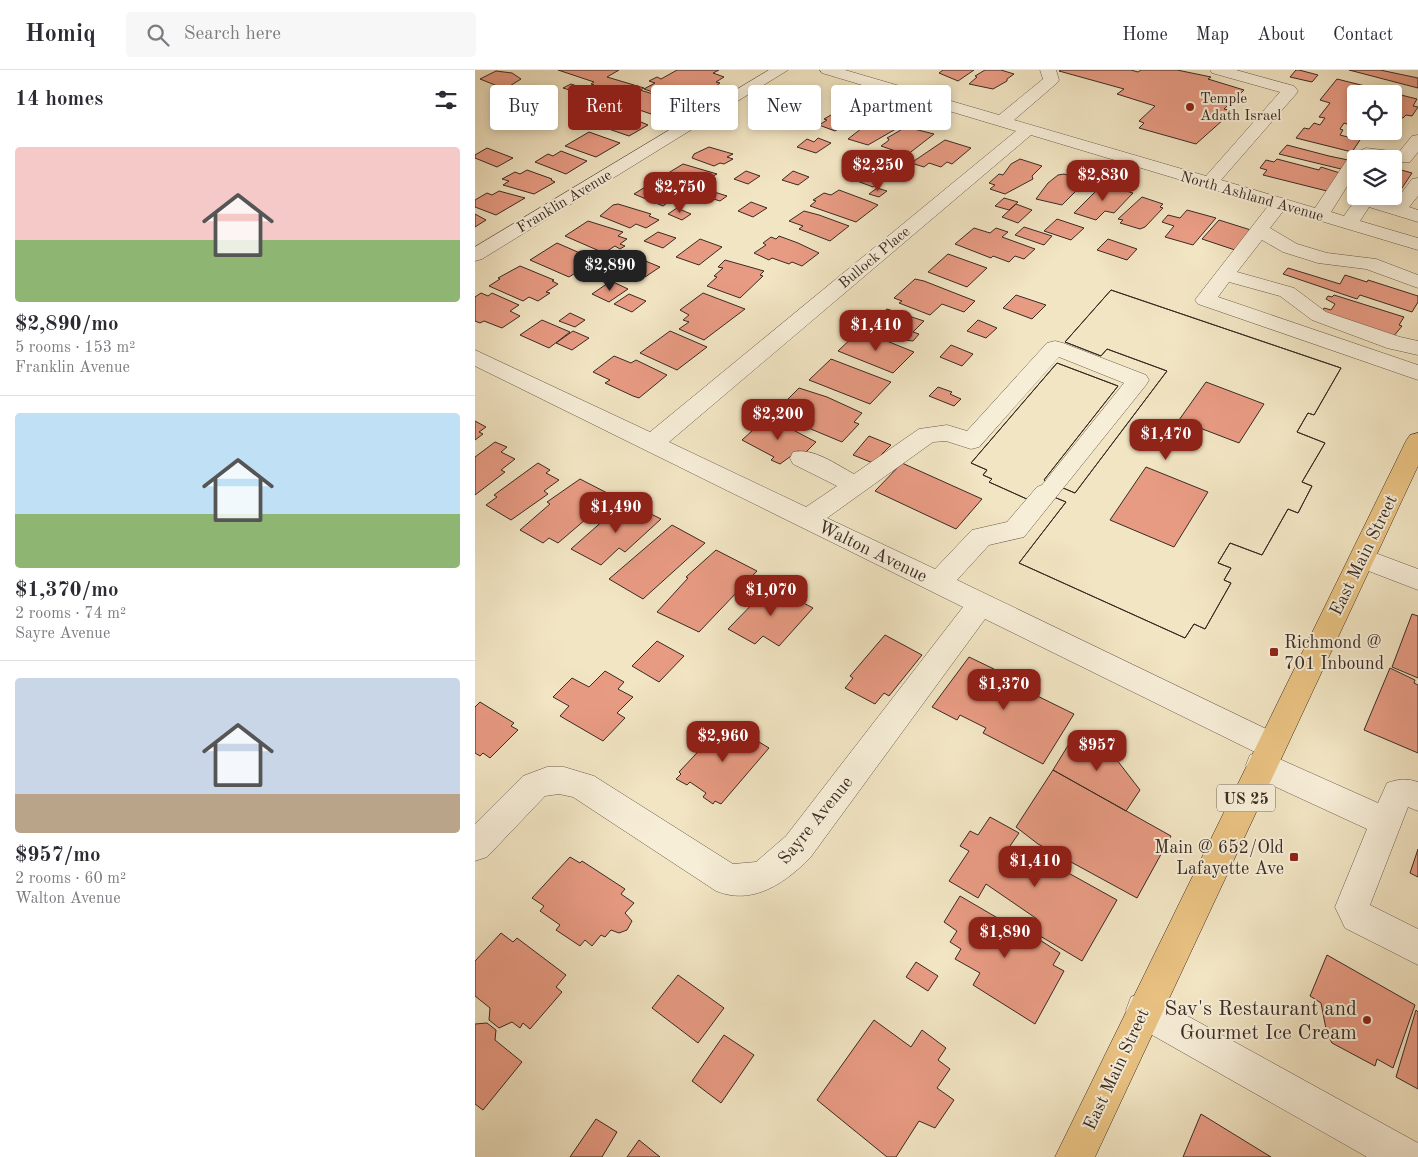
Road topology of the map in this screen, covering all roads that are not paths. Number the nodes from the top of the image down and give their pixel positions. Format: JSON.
{"nodes":[{"id":1,"x":781,"y":70,"type":"edge"},
{"id":2,"x":828,"y":70,"type":"edge"},
{"id":3,"x":1048,"y":70,"type":"edge"},
{"id":4,"x":1218,"y":70,"type":"edge"},
{"id":5,"x":1002,"y":121,"type":"junction"},
{"id":6,"x":1028,"y":129,"type":"junction"},
{"id":7,"x":1418,"y":140,"type":"edge"},
{"id":8,"x":1402,"y":158,"type":"edge"},
{"id":9,"x":1347,"y":174,"type":"edge"},
{"id":10,"x":1209,"y":183,"type":"junction"},
{"id":11,"x":1413,"y":194,"type":"edge"},
{"id":12,"x":1279,"y":204,"type":"junction"},
{"id":13,"x":1319,"y":216,"type":"junction"},
{"id":14,"x":1418,"y":216,"type":"edge"},
{"id":15,"x":1348,"y":224,"type":"junction"},
{"id":16,"x":1259,"y":230,"type":"junction"},
{"id":17,"x":1418,"y":244,"type":"edge"},
{"id":18,"x":475,"y":255,"type":"edge"},
{"id":19,"x":1225,"y":275,"type":"junction"},
{"id":20,"x":1418,"y":282,"type":"edge"},
{"id":21,"x":1418,"y":348,"type":"edge"},
{"id":22,"x":475,"y":357,"type":"edge"},
{"id":23,"x":1418,"y":373,"type":"edge"},
{"id":24,"x":1418,"y":441,"type":"edge"},
{"id":25,"x":652,"y":443,"type":"junction"},
{"id":26,"x":802,"y":458,"type":"dead end"},
{"id":27,"x":856,"y":485,"type":"junction"},
{"id":28,"x":807,"y":519,"type":"junction"},
{"id":29,"x":1362,"y":558,"type":"junction"},
{"id":30,"x":1418,"y":580,"type":"edge"},
{"id":31,"x":938,"y":583,"type":"junction"},
{"id":32,"x":981,"y":604,"type":"junction"},
{"id":33,"x":1266,"y":755,"type":"junction"},
{"id":34,"x":1418,"y":797,"type":"edge"},
{"id":35,"x":1387,"y":822,"type":"junction"},
{"id":36,"x":475,"y":846,"type":"edge"},
{"id":37,"x":1418,"y":948,"type":"edge"},
{"id":38,"x":1144,"y":1010,"type":"junction"},
{"id":39,"x":1075,"y":1157,"type":"edge"},
{"id":40,"x":1405,"y":1157,"type":"edge"}],
"edges":[{"from":1,"to":18,"type":"street","name":"Franklin Avenue"},
{"from":2,"to":5,"type":"street","name":"North Ashland Avenue"},
{"from":3,"to":5,"type":"street"},
{"from":4,"to":10,"type":"street"},
{"from":5,"to":6,"type":"street","name":"North Ashland Avenue"},
{"from":6,"to":10,"type":"street","name":"North Ashland Avenue"},
{"from":6,"to":25,"type":"street","name":"Bullock Place"},
{"from":7,"to":8,"type":"street"},
{"from":9,"to":13,"type":"street"},
{"from":10,"to":12,"type":"street","name":"North Ashland Avenue"},
{"from":11,"to":14,"type":"street"},
{"from":11,"to":15,"type":"street"},
{"from":12,"to":13,"type":"street","name":"North Ashland Avenue"},
{"from":12,"to":16,"type":"street"},
{"from":13,"to":15,"type":"street","name":"North Ashland Avenue"},
{"from":15,"to":17,"type":"street","name":"North Ashland Avenue"},
{"from":16,"to":19,"type":"street"},
{"from":16,"to":20,"type":"street"},
{"from":19,"to":21,"type":"street"},
{"from":19,"to":23,"type":"street"},
{"from":22,"to":25,"type":"street","name":"Walton Avenue"},
{"from":24,"to":29,"type":"main road","name":"East Main Street","number":"US 25"},
{"from":25,"to":28,"type":"street","name":"Walton Avenue"},
{"from":26,"to":27,"type":"street"},
{"from":27,"to":28,"type":"street"},
{"from":27,"to":31,"type":"street"},
{"from":28,"to":31,"type":"street","name":"Walton Avenue"},
{"from":29,"to":30,"type":"street"},
{"from":29,"to":33,"type":"main road","name":"East Main Street","number":"US 25"},
{"from":31,"to":32,"type":"street","name":"Walton Avenue"},
{"from":32,"to":33,"type":"street","name":"Walton Avenue"},
{"from":32,"to":36,"type":"street","name":"Sayre Avenue"},
{"from":33,"to":35,"type":"street","name":"Walton Avenue"},
{"from":33,"to":38,"type":"main road","name":"East Main Street","number":"US 25"},
{"from":34,"to":35,"type":"street"},
{"from":35,"to":37,"type":"street"},
{"from":38,"to":39,"type":"main road","name":"East Main Street","number":"US 25"},
{"from":38,"to":40,"type":"street"}]}
